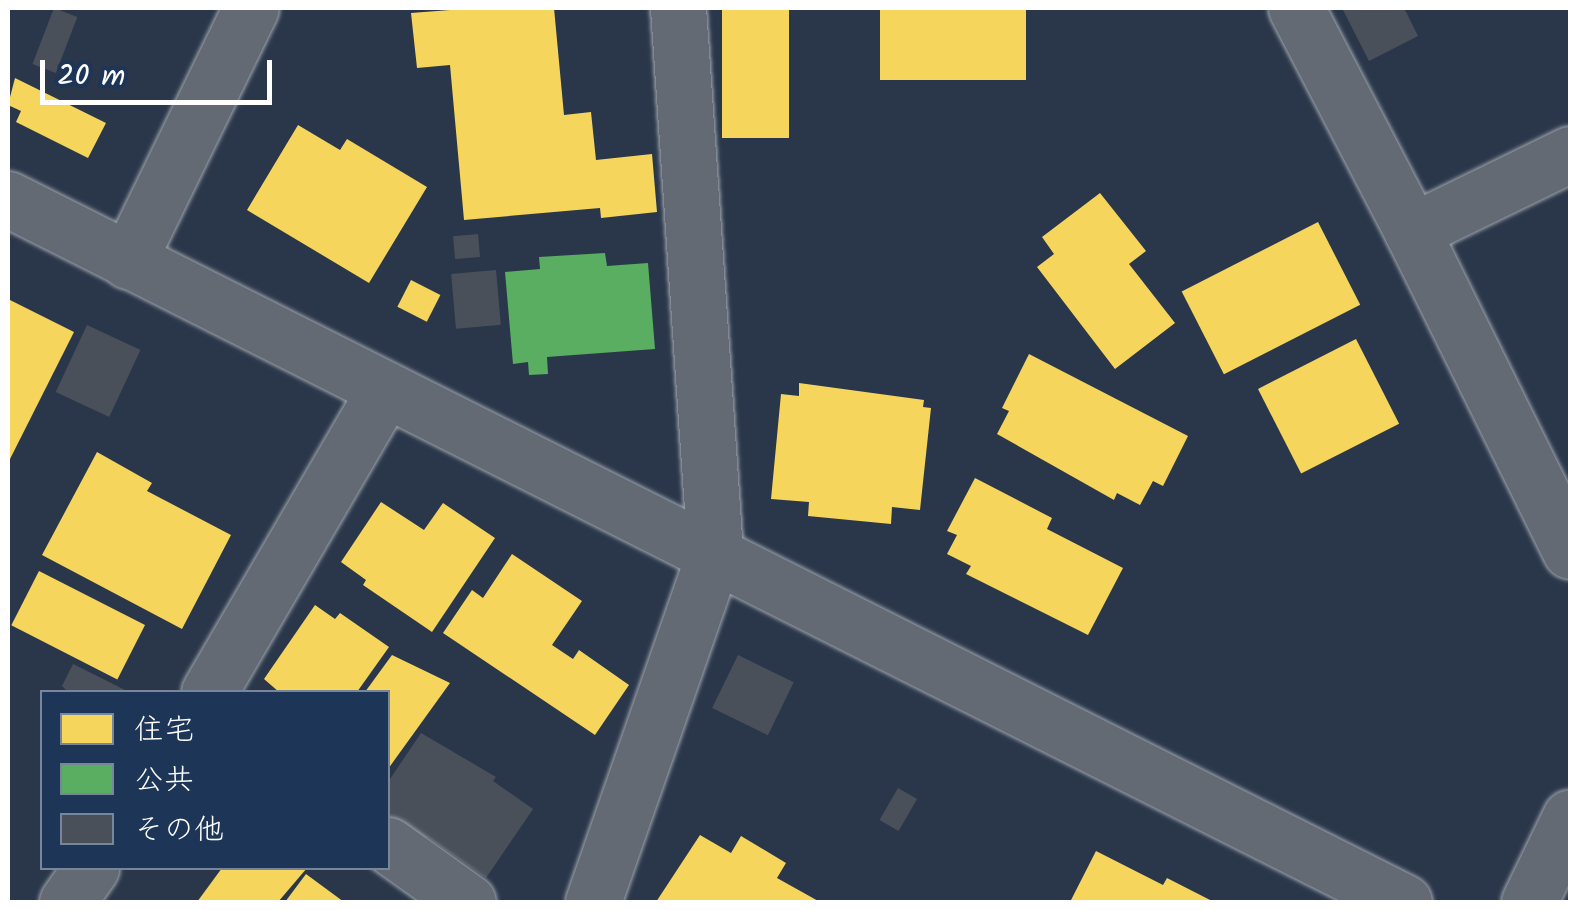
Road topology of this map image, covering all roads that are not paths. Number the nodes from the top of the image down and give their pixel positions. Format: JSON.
{"nodes":[{"id":1,"x":252,"y":8,"type":"edge"},
{"id":2,"x":678,"y":8,"type":"edge"},
{"id":3,"x":1296,"y":8,"type":"edge"},
{"id":4,"x":1570,"y":154,"type":"edge"},
{"id":5,"x":8,"y":198,"type":"edge"},
{"id":6,"x":1412,"y":231,"type":"junction"},
{"id":7,"x":128,"y":261,"type":"junction"},
{"id":8,"x":384,"y":391,"type":"junction"},
{"id":9,"x":1570,"y":551,"type":"edge"},
{"id":10,"x":715,"y":552,"type":"junction"},
{"id":11,"x":209,"y":690,"type":"edge"},
{"id":12,"x":1570,"y":817,"type":"edge"},
{"id":13,"x":390,"y":847,"type":"edge"},
{"id":14,"x":90,"y":870,"type":"edge"},
{"id":15,"x":67,"y":902,"type":"edge"},
{"id":16,"x":468,"y":902,"type":"edge"},
{"id":17,"x":593,"y":902,"type":"edge"},
{"id":18,"x":1404,"y":902,"type":"edge"},
{"id":19,"x":1529,"y":902,"type":"edge"}],
"edges":[{"from":1,"to":7,"type":"street"},
{"from":2,"to":10,"type":"street"},
{"from":3,"to":6,"type":"street"},
{"from":4,"to":6,"type":"street"},
{"from":5,"to":7,"type":"street"},
{"from":6,"to":9,"type":"street"},
{"from":7,"to":8,"type":"street"},
{"from":8,"to":10,"type":"street"},
{"from":8,"to":11,"type":"street"},
{"from":10,"to":17,"type":"street"},
{"from":10,"to":18,"type":"street"},
{"from":12,"to":19,"type":"street"},
{"from":13,"to":16,"type":"street"},
{"from":14,"to":15,"type":"street"}]}
